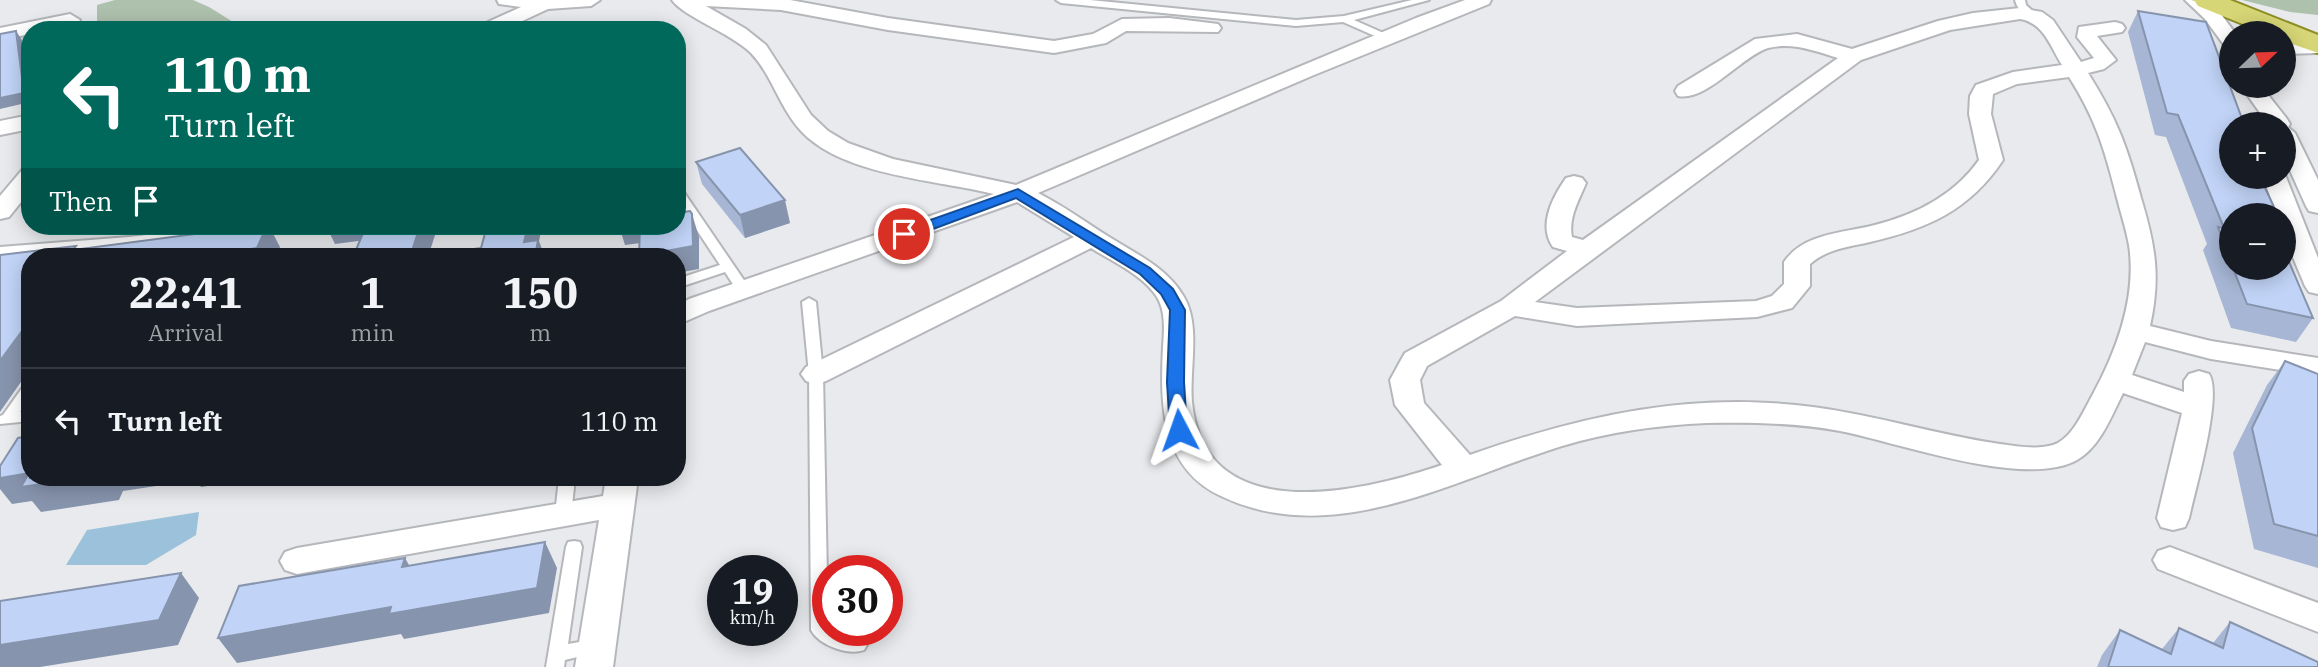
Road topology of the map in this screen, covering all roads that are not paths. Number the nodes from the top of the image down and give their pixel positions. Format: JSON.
{"nodes":[{"id":1,"x":506,"y":0,"type":"edge"},
{"id":2,"x":591,"y":0,"type":"edge"},
{"id":3,"x":681,"y":0,"type":"edge"},
{"id":4,"x":695,"y":0,"type":"edge"},
{"id":5,"x":1061,"y":0,"type":"edge"},
{"id":6,"x":1424,"y":0,"type":"edge"},
{"id":7,"x":1482,"y":0,"type":"edge"},
{"id":8,"x":2194,"y":0,"type":"edge"},
{"id":9,"x":2207,"y":0,"type":"edge"},
{"id":10,"x":2224,"y":0,"type":"edge"},
{"id":11,"x":1104,"y":2,"type":"edge"},
{"id":12,"x":545,"y":3,"type":"junction"},
{"id":13,"x":2026,"y":8,"type":"edge"},
{"id":14,"x":1344,"y":19,"type":"junction"},
{"id":15,"x":506,"y":21,"type":"edge"},
{"id":16,"x":2318,"y":22,"type":"edge"},
{"id":17,"x":2219,"y":25,"type":"edge"},
{"id":18,"x":1211,"y":28,"type":"dead end"},
{"id":19,"x":2115,"y":28,"type":"dead end"},
{"id":20,"x":21,"y":29,"type":"edge"},
{"id":21,"x":0,"y":34,"type":"edge"},
{"id":22,"x":1384,"y":37,"type":"junction"},
{"id":23,"x":2318,"y":46,"type":"edge"},
{"id":24,"x":2296,"y":47,"type":"edge"},
{"id":25,"x":1854,"y":56,"type":"junction"},
{"id":26,"x":2074,"y":69,"type":"junction"},
{"id":27,"x":1686,"y":91,"type":"dead end"},
{"id":28,"x":2260,"y":98,"type":"edge"},
{"id":29,"x":2272,"y":112,"type":"edge"},
{"id":30,"x":21,"y":124,"type":"edge"},
{"id":31,"x":0,"y":128,"type":"edge"},
{"id":32,"x":2296,"y":159,"type":"edge"},
{"id":33,"x":1574,"y":183,"type":"dead end"},
{"id":34,"x":15,"y":187,"type":"edge"},
{"id":35,"x":2279,"y":189,"type":"edge"},
{"id":36,"x":1018,"y":193,"type":"junction"},
{"id":37,"x":686,"y":204,"type":"edge"},
{"id":38,"x":2318,"y":206,"type":"edge"},
{"id":39,"x":0,"y":212,"type":"edge"},
{"id":40,"x":180,"y":235,"type":"edge"},
{"id":41,"x":1092,"y":238,"type":"junction"},
{"id":42,"x":129,"y":241,"type":"junction"},
{"id":43,"x":39,"y":248,"type":"edge"},
{"id":44,"x":124,"y":248,"type":"edge"},
{"id":45,"x":1587,"y":248,"type":"junction"},
{"id":46,"x":21,"y":249,"type":"edge"},
{"id":47,"x":0,"y":251,"type":"edge"},
{"id":48,"x":729,"y":266,"type":"junction"},
{"id":49,"x":686,"y":281,"type":"edge"},
{"id":50,"x":2318,"y":286,"type":"edge"},
{"id":51,"x":743,"y":289,"type":"junction"},
{"id":52,"x":809,"y":302,"type":"dead end"},
{"id":53,"x":1511,"y":307,"type":"junction"},
{"id":54,"x":686,"y":312,"type":"edge"},
{"id":55,"x":2135,"y":331,"type":"junction"},
{"id":56,"x":2318,"y":367,"type":"edge"},
{"id":57,"x":816,"y":374,"type":"junction"},
{"id":58,"x":2115,"y":379,"type":"junction"},
{"id":59,"x":21,"y":398,"type":"edge"},
{"id":60,"x":4,"y":419,"type":"edge"},
{"id":61,"x":1466,"y":470,"type":"junction"},
{"id":62,"x":566,"y":486,"type":"edge"},
{"id":63,"x":620,"y":491,"type":"edge"},
{"id":64,"x":563,"y":515,"type":"junction"},
{"id":65,"x":2173,"y":518,"type":"dead end"},
{"id":66,"x":574,"y":547,"type":"dead end"},
{"id":67,"x":819,"y":555,"type":"edge"},
{"id":68,"x":2170,"y":560,"type":"dead end"},
{"id":69,"x":297,"y":561,"type":"dead end"},
{"id":70,"x":2318,"y":618,"type":"edge"},
{"id":71,"x":596,"y":656,"type":"edge"},
{"id":72,"x":556,"y":660,"type":"edge"}],
"edges":[{"from":1,"to":12,"type":"street"},
{"from":2,"to":12,"type":"street"},
{"from":3,"to":36,"type":"street"},
{"from":4,"to":18,"type":"street"},
{"from":5,"to":11,"type":"lane"},
{"from":6,"to":14,"type":"lane"},
{"from":7,"to":22,"type":"street"},
{"from":8,"to":17,"type":"street"},
{"from":9,"to":23,"type":"main road"},
{"from":10,"to":16,"type":"main road"},
{"from":11,"to":14,"type":"lane"},
{"from":12,"to":15,"type":"street"},
{"from":13,"to":25,"type":"street"},
{"from":13,"to":26,"type":"street"},
{"from":14,"to":22,"type":"lane"},
{"from":19,"to":26,"type":"street"},
{"from":20,"to":21,"type":"street"},
{"from":22,"to":36,"type":"street"},
{"from":23,"to":24,"type":"street"},
{"from":25,"to":27,"type":"street"},
{"from":25,"to":45,"type":"street"},
{"from":26,"to":53,"type":"street"},
{"from":26,"to":55,"type":"street"},
{"from":28,"to":29,"type":"street"},
{"from":30,"to":31,"type":"street"},
{"from":32,"to":38,"type":"street"},
{"from":33,"to":45,"type":"street"},
{"from":34,"to":39,"type":"street"},
{"from":35,"to":50,"type":"street"},
{"from":36,"to":41,"type":"street"},
{"from":36,"to":51,"type":"street"},
{"from":37,"to":48,"type":"lane"},
{"from":40,"to":42,"type":"lane"},
{"from":41,"to":57,"type":"street"},
{"from":41,"to":61,"type":"street"},
{"from":42,"to":43,"type":"lane"},
{"from":42,"to":44,"type":"lane"},
{"from":45,"to":53,"type":"street"},
{"from":46,"to":47,"type":"lane"},
{"from":48,"to":49,"type":"lane"},
{"from":48,"to":51,"type":"lane"},
{"from":51,"to":54,"type":"street"},
{"from":52,"to":57,"type":"lane"},
{"from":53,"to":61,"type":"street"},
{"from":55,"to":56,"type":"street"},
{"from":55,"to":58,"type":"street"},
{"from":57,"to":67,"type":"lane"},
{"from":58,"to":61,"type":"street"},
{"from":58,"to":65,"type":"street"},
{"from":59,"to":60,"type":"lane"},
{"from":62,"to":64,"type":"lane"},
{"from":63,"to":64,"type":"street"},
{"from":63,"to":71,"type":"street"},
{"from":64,"to":69,"type":"street"},
{"from":66,"to":72,"type":"lane"},
{"from":68,"to":70,"type":"street"},
{"from":71,"to":72,"type":"lane"}]}
